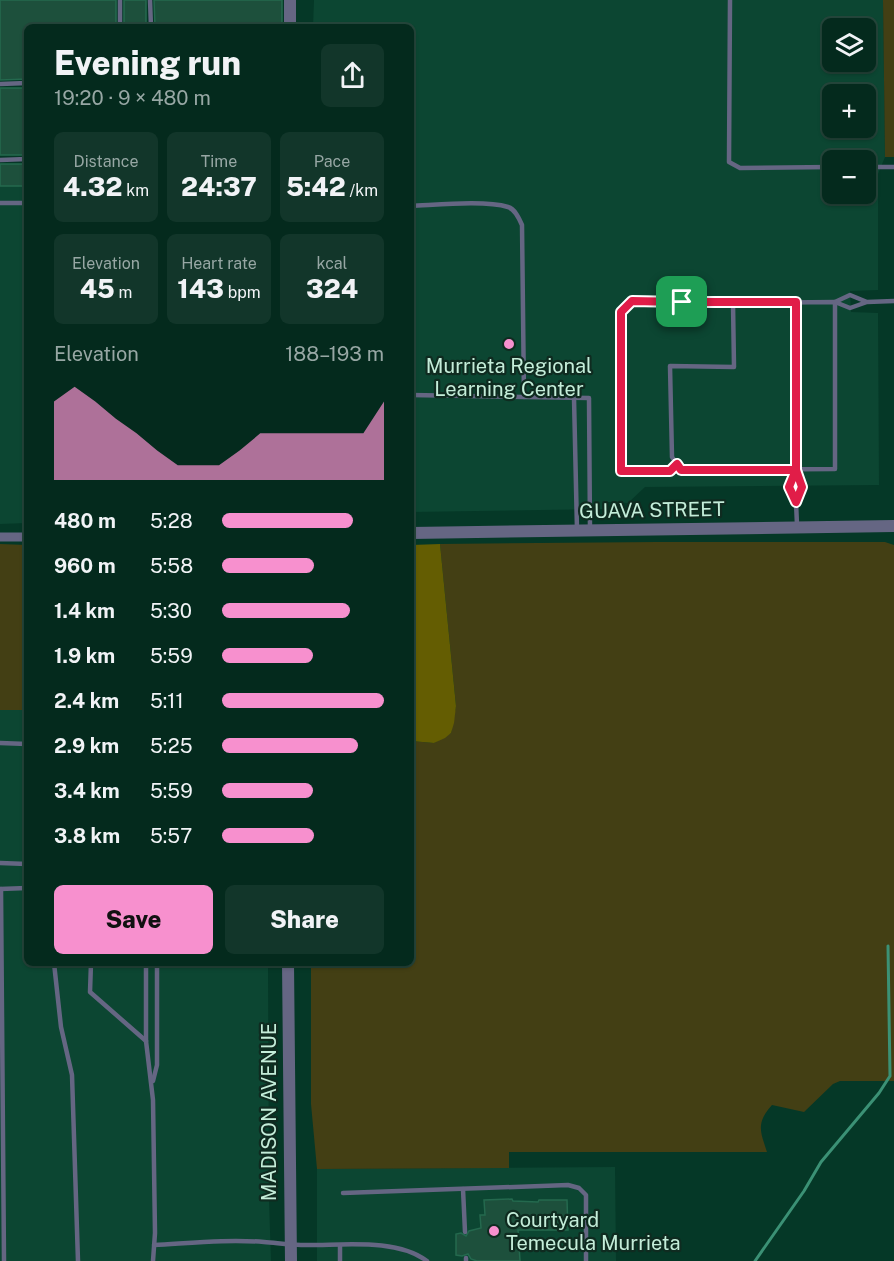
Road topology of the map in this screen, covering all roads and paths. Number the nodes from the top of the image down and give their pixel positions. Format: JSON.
{"nodes":[{"id":1,"x":120,"y":0,"type":"edge"},
{"id":2,"x":150,"y":0,"type":"edge"},
{"id":3,"x":290,"y":0,"type":"edge"},
{"id":4,"x":730,"y":0,"type":"edge"},
{"id":5,"x":120,"y":24,"type":"edge"},
{"id":6,"x":151,"y":24,"type":"edge"},
{"id":7,"x":290,"y":24,"type":"edge"},
{"id":8,"x":24,"y":83,"type":"edge"},
{"id":9,"x":0,"y":84,"type":"edge"},
{"id":10,"x":24,"y":159,"type":"edge"},
{"id":11,"x":0,"y":160,"type":"edge"},
{"id":12,"x":822,"y":167,"type":"edge"},
{"id":13,"x":876,"y":167,"type":"edge"},
{"id":14,"x":894,"y":167,"type":"edge"},
{"id":15,"x":0,"y":203,"type":"edge"},
{"id":16,"x":24,"y":203,"type":"edge"},
{"id":17,"x":414,"y":206,"type":"edge"},
{"id":18,"x":894,"y":301,"type":"edge"},
{"id":19,"x":796,"y":302,"type":"junction"},
{"id":20,"x":835,"y":302,"type":"junction"},
{"id":21,"x":867,"y":302,"type":"junction"},
{"id":22,"x":732,"y":303,"type":"junction"},
{"id":23,"x":414,"y":395,"type":"edge"},
{"id":24,"x":524,"y":397,"type":"junction"},
{"id":25,"x":574,"y":398,"type":"junction"},
{"id":26,"x":677,"y":464,"type":"junction"},
{"id":27,"x":796,"y":470,"type":"junction"},
{"id":28,"x":796,"y":502,"type":"junction"},
{"id":29,"x":894,"y":526,"type":"edge"},
{"id":30,"x":797,"y":527,"type":"junction"},
{"id":31,"x":583,"y":530,"type":"junction"},
{"id":32,"x":414,"y":533,"type":"edge"},
{"id":33,"x":0,"y":537,"type":"edge"},
{"id":34,"x":24,"y":537,"type":"edge"},
{"id":35,"x":0,"y":743,"type":"edge"},
{"id":36,"x":24,"y":744,"type":"edge"},
{"id":37,"x":0,"y":863,"type":"edge"},
{"id":38,"x":24,"y":864,"type":"edge"},
{"id":39,"x":24,"y":888,"type":"edge"},
{"id":40,"x":1,"y":889,"type":"edge"},
{"id":41,"x":54,"y":966,"type":"edge"},
{"id":42,"x":91,"y":966,"type":"edge"},
{"id":43,"x":146,"y":966,"type":"edge"},
{"id":44,"x":157,"y":966,"type":"edge"},
{"id":45,"x":288,"y":966,"type":"edge"},
{"id":46,"x":146,"y":1041,"type":"junction"},
{"id":47,"x":152,"y":1084,"type":"junction"},
{"id":48,"x":463,"y":1189,"type":"junction"},
{"id":49,"x":343,"y":1193,"type":"dead end"},
{"id":50,"x":465,"y":1232,"type":"dead end"},
{"id":51,"x":154,"y":1245,"type":"junction"},
{"id":52,"x":290,"y":1245,"type":"junction"},
{"id":53,"x":340,"y":1246,"type":"junction"},
{"id":54,"x":4,"y":1261,"type":"edge"},
{"id":55,"x":78,"y":1261,"type":"edge"},
{"id":56,"x":153,"y":1261,"type":"edge"},
{"id":57,"x":291,"y":1261,"type":"edge"},
{"id":58,"x":340,"y":1261,"type":"edge"},
{"id":59,"x":427,"y":1261,"type":"edge"},
{"id":60,"x":586,"y":1261,"type":"edge"}],
"edges":[{"from":1,"to":5,"type":"lane"},
{"from":2,"to":6,"type":"lane"},
{"from":3,"to":7,"type":"street"},
{"from":4,"to":12,"type":"lane"},
{"from":8,"to":9,"type":"lane"},
{"from":10,"to":11,"type":"lane"},
{"from":13,"to":14,"type":"lane"},
{"from":15,"to":16,"type":"lane"},
{"from":17,"to":24,"type":"lane"},
{"from":18,"to":21,"type":"lane"},
{"from":19,"to":20,"type":"lane"},
{"from":19,"to":22,"type":"lane"},
{"from":19,"to":27,"type":"lane"},
{"from":20,"to":21,"type":"lane"},
{"from":20,"to":21,"type":"lane"},
{"from":20,"to":27,"type":"lane"},
{"from":22,"to":26,"type":"lane"},
{"from":22,"to":26,"type":"lane"},
{"from":23,"to":24,"type":"lane"},
{"from":24,"to":25,"type":"lane"},
{"from":25,"to":31,"type":"lane"},
{"from":25,"to":31,"type":"lane"},
{"from":26,"to":27,"type":"lane"},
{"from":27,"to":28,"type":"lane"},
{"from":27,"to":28,"type":"lane"},
{"from":28,"to":30,"type":"lane"},
{"from":29,"to":30,"type":"street","name":"GUAVA STREET"},
{"from":30,"to":31,"type":"street","name":"GUAVA STREET"},
{"from":31,"to":32,"type":"street","name":"GUAVA STREET"},
{"from":33,"to":34,"type":"street"},
{"from":35,"to":36,"type":"lane"},
{"from":37,"to":38,"type":"lane"},
{"from":39,"to":40,"type":"lane"},
{"from":40,"to":54,"type":"lane"},
{"from":41,"to":55,"type":"lane"},
{"from":42,"to":46,"type":"lane"},
{"from":43,"to":46,"type":"lane"},
{"from":44,"to":47,"type":"lane"},
{"from":45,"to":52,"type":"street","name":"MADISON AVENUE"},
{"from":46,"to":47,"type":"lane"},
{"from":47,"to":51,"type":"lane"},
{"from":48,"to":49,"type":"lane"},
{"from":48,"to":50,"type":"lane"},
{"from":48,"to":60,"type":"lane"},
{"from":51,"to":52,"type":"lane"},
{"from":51,"to":56,"type":"lane"},
{"from":52,"to":53,"type":"lane"},
{"from":52,"to":57,"type":"street","name":"MADISON AVENUE"},
{"from":53,"to":58,"type":"lane"},
{"from":53,"to":59,"type":"lane"}]}
